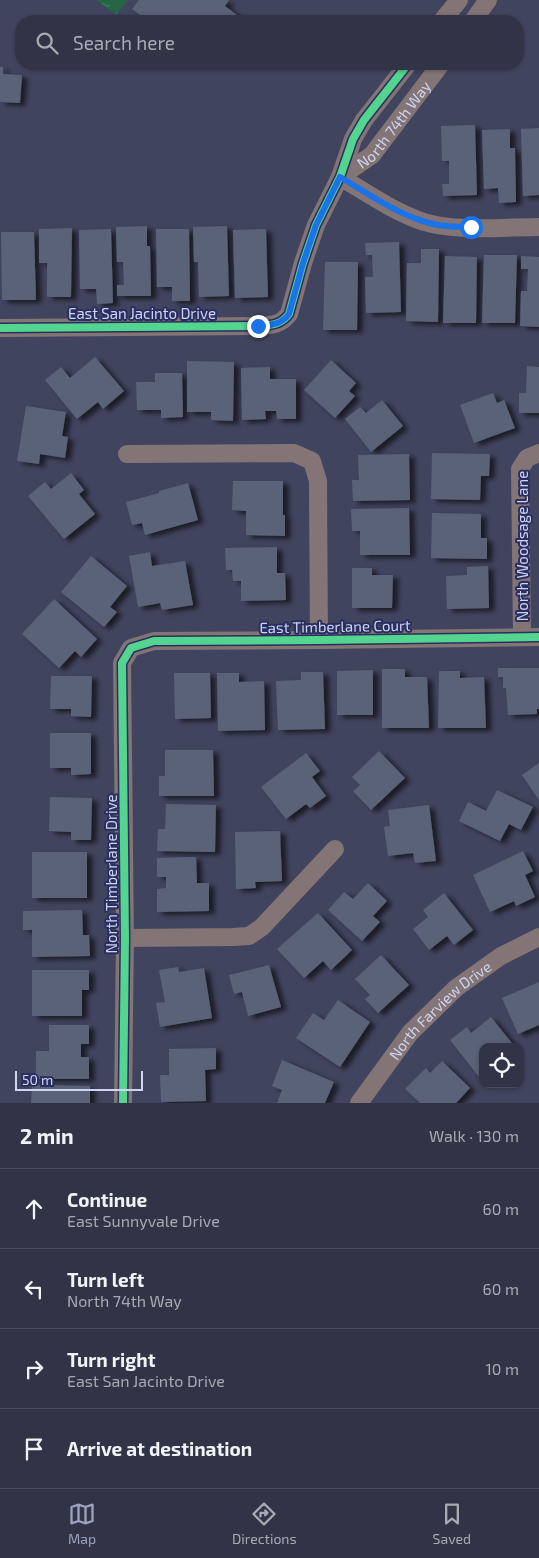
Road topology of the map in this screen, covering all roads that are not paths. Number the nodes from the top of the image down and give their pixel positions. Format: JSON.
{"nodes":[{"id":1,"x":459,"y":0,"type":"edge"},
{"id":2,"x":488,"y":0,"type":"edge"},
{"id":3,"x":447,"y":15,"type":"edge"},
{"id":4,"x":477,"y":15,"type":"edge"},
{"id":5,"x":403,"y":70,"type":"edge"},
{"id":6,"x":437,"y":70,"type":"edge"},
{"id":7,"x":379,"y":102,"type":"junction"},
{"id":8,"x":400,"y":120,"type":"junction"},
{"id":9,"x":340,"y":177,"type":"junction"},
{"id":10,"x":539,"y":227,"type":"edge"},
{"id":11,"x":284,"y":321,"type":"joint"},
{"id":12,"x":0,"y":328,"type":"edge"},
{"id":13,"x":127,"y":454,"type":"dead end"},
{"id":14,"x":533,"y":455,"type":"edge"},
{"id":15,"x":530,"y":636,"type":"edge"},
{"id":16,"x":319,"y":640,"type":"junction"},
{"id":17,"x":132,"y":648,"type":"joint"},
{"id":18,"x":335,"y":849,"type":"dead end"},
{"id":19,"x":539,"y":937,"type":"edge"},
{"id":20,"x":125,"y":938,"type":"junction"},
{"id":21,"x":123,"y":1103,"type":"edge"},
{"id":22,"x":359,"y":1103,"type":"edge"}],
"edges":[{"from":1,"to":3,"type":"street"},
{"from":2,"to":4,"type":"street"},
{"from":5,"to":7,"type":"street","name":"North 74th Way"},
{"from":6,"to":8,"type":"street","name":"North 74th Way"},
{"from":7,"to":8,"type":"street"},
{"from":7,"to":9,"type":"street","name":"North 74th Way"},
{"from":8,"to":9,"type":"street","name":"North 74th Way"},
{"from":9,"to":10,"type":"street"},
{"from":9,"to":11,"type":"street","name":"North 74th Way"},
{"from":11,"to":12,"type":"street","name":"East San Jacinto Drive"},
{"from":13,"to":16,"type":"street"},
{"from":14,"to":15,"type":"street","name":"North Woodsage Lane"},
{"from":15,"to":16,"type":"street","name":"East Timberlane Court"},
{"from":16,"to":17,"type":"street","name":"East Timberlane Court"},
{"from":17,"to":20,"type":"street","name":"North Timberlane Drive"},
{"from":18,"to":20,"type":"street"},
{"from":19,"to":22,"type":"street","name":"North Farview Drive"},
{"from":20,"to":21,"type":"street","name":"North Timberlane Drive"}]}
